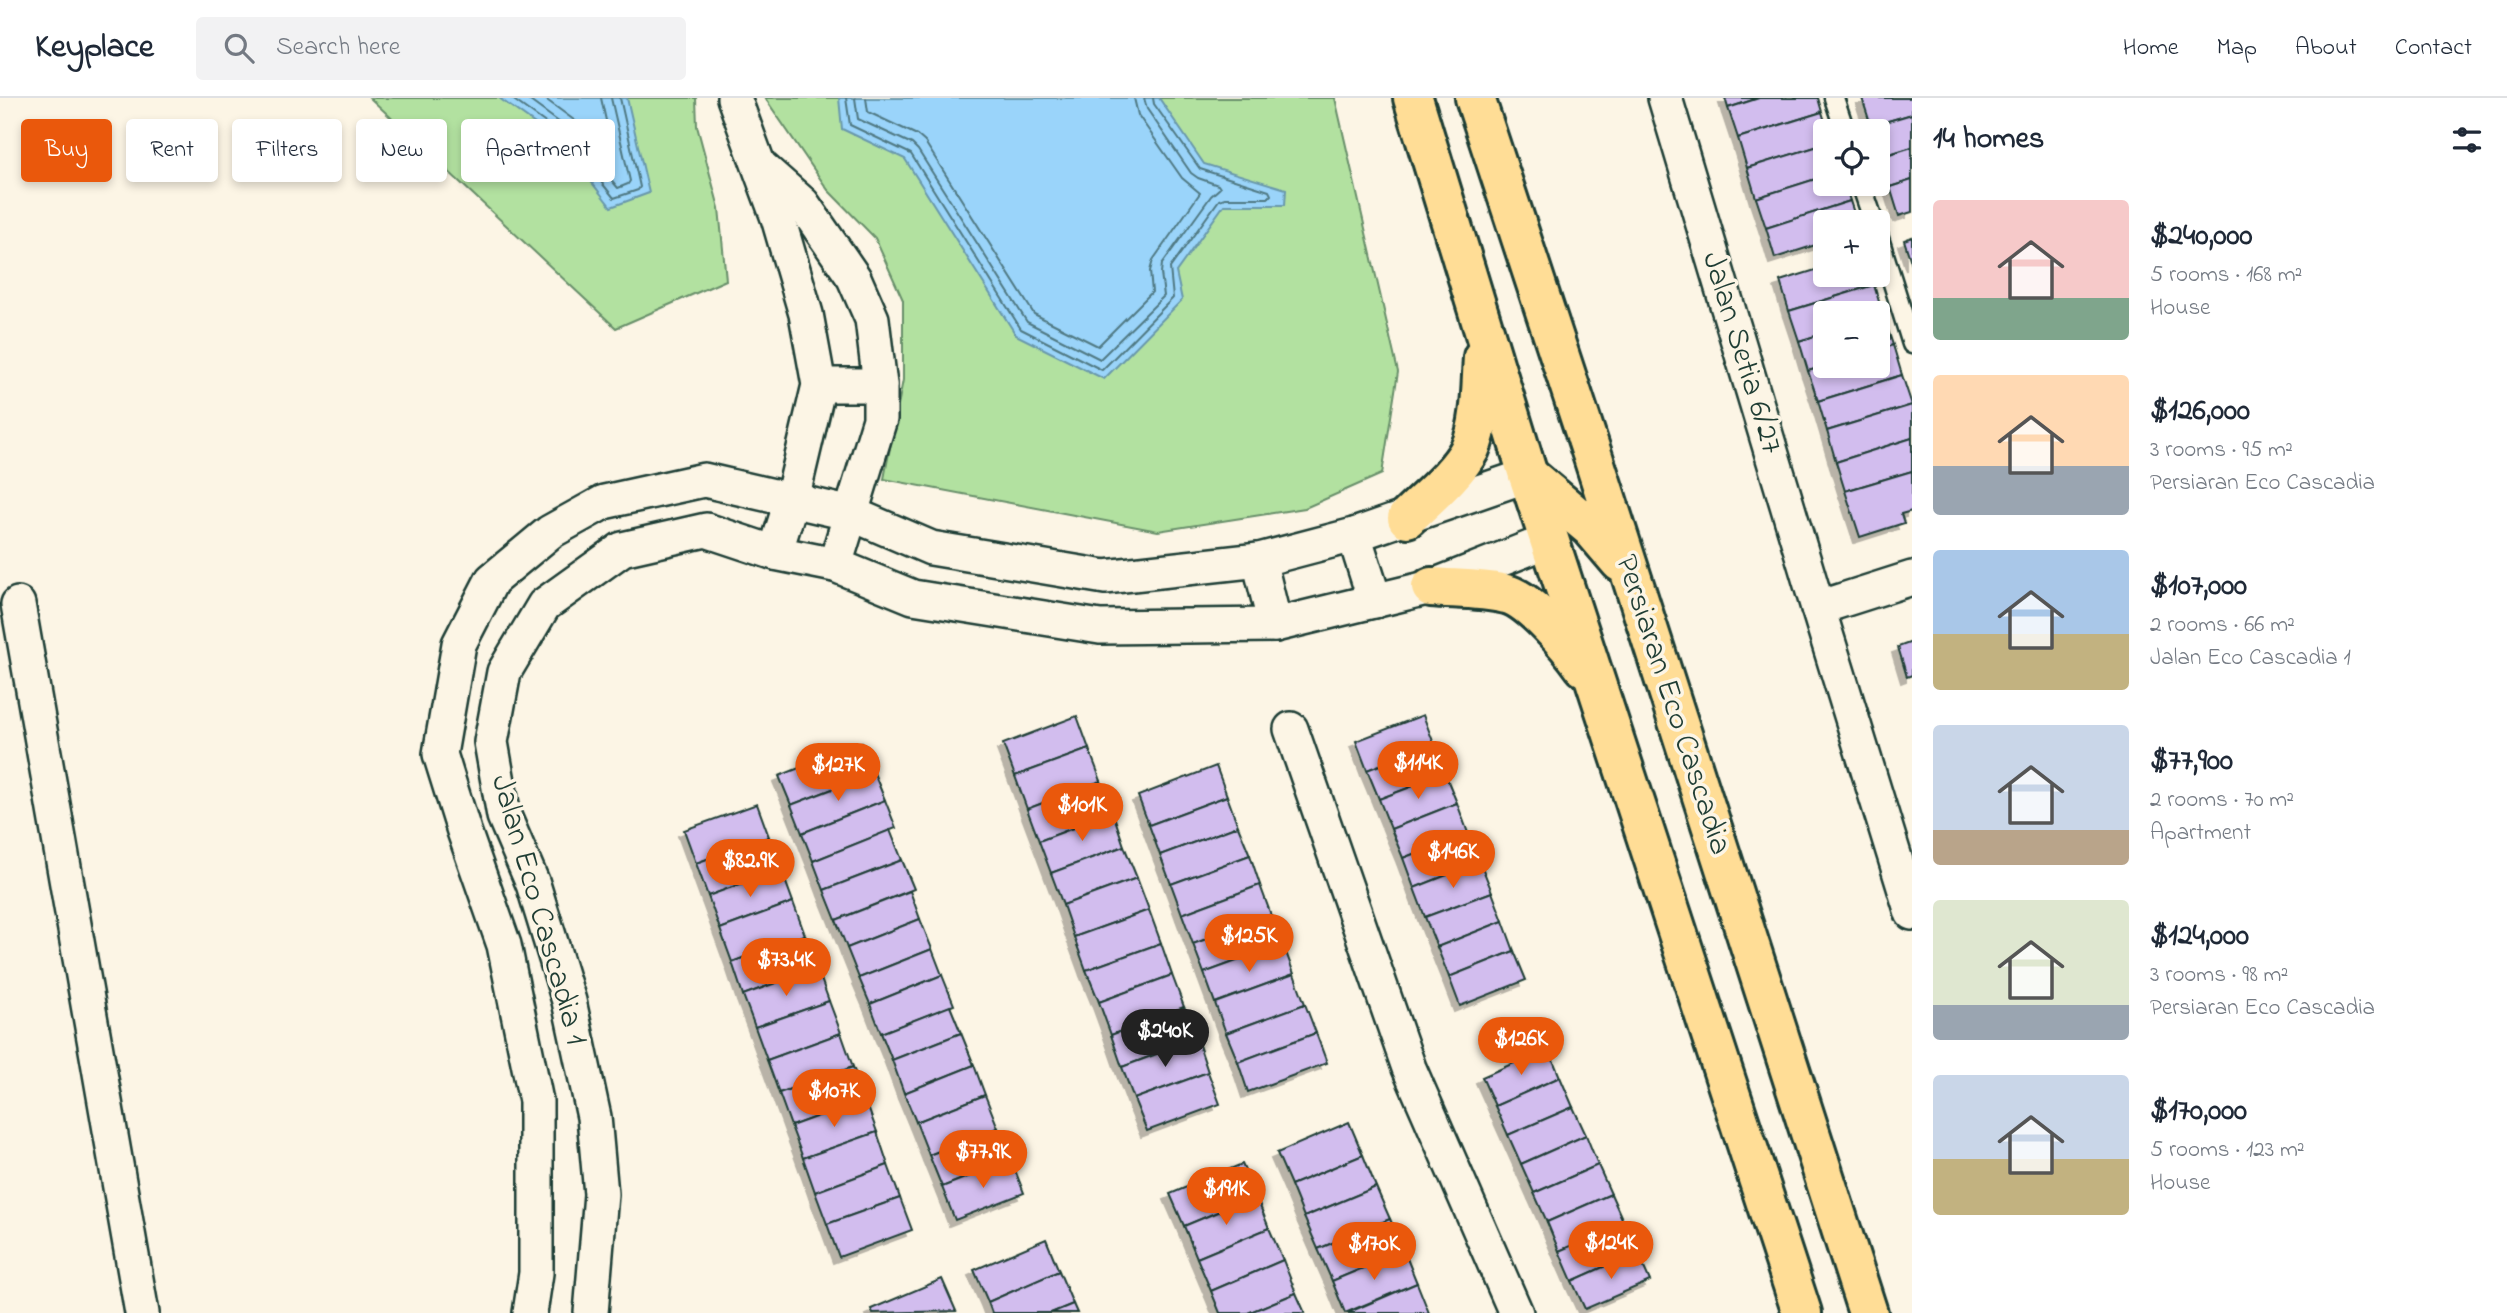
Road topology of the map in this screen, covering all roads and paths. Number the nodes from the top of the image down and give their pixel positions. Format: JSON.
{"nodes":[{"id":1,"x":734,"y":98,"type":"edge"},
{"id":2,"x":1413,"y":98,"type":"edge"},
{"id":3,"x":1475,"y":98,"type":"edge"},
{"id":4,"x":1665,"y":98,"type":"edge"},
{"id":5,"x":1834,"y":98,"type":"edge"},
{"id":6,"x":1841,"y":119,"type":"edge"},
{"id":7,"x":757,"y":163,"type":"junction"},
{"id":8,"x":1890,"y":273,"type":"edge"},
{"id":9,"x":1484,"y":333,"type":"junction"},
{"id":10,"x":1912,"y":344,"type":"edge"},
{"id":11,"x":818,"y":385,"type":"junction"},
{"id":12,"x":880,"y":385,"type":"junction"},
{"id":13,"x":1573,"y":395,"type":"junction"},
{"id":14,"x":1528,"y":475,"type":"junction"},
{"id":15,"x":792,"y":499,"type":"junction"},
{"id":16,"x":852,"y":514,"type":"junction"},
{"id":17,"x":1407,"y":518,"type":"junction"},
{"id":18,"x":1558,"y":523,"type":"junction"},
{"id":19,"x":1354,"y":535,"type":"junction"},
{"id":20,"x":775,"y":552,"type":"junction"},
{"id":21,"x":1259,"y":560,"type":"junction"},
{"id":22,"x":835,"y":565,"type":"junction"},
{"id":23,"x":1912,"y":578,"type":"edge"},
{"id":24,"x":1431,"y":587,"type":"junction"},
{"id":25,"x":1375,"y":601,"type":"junction"},
{"id":26,"x":18,"y":604,"type":"dead end"},
{"id":27,"x":1818,"y":608,"type":"junction"},
{"id":28,"x":1643,"y":614,"type":"junction"},
{"id":29,"x":1275,"y":625,"type":"junction"},
{"id":30,"x":1597,"y":686,"type":"junction"},
{"id":31,"x":1291,"y":730,"type":"dead end"},
{"id":32,"x":1912,"y":913,"type":"edge"},
{"id":33,"x":142,"y":1313,"type":"edge"},
{"id":34,"x":530,"y":1313,"type":"edge"},
{"id":35,"x":591,"y":1313,"type":"edge"},
{"id":36,"x":1516,"y":1313,"type":"edge"},
{"id":37,"x":1802,"y":1313,"type":"edge"},
{"id":38,"x":1868,"y":1313,"type":"edge"}],
"edges":[{"from":1,"to":7,"type":"street"},
{"from":2,"to":9,"type":"main road","name":"Persiaran Eco Cascadia"},
{"from":3,"to":13,"type":"main road","name":"Persiaran Eco Cascadia"},
{"from":4,"to":27,"type":"street","name":"Jalan Setia 6/27"},
{"from":5,"to":6,"type":"lane"},
{"from":7,"to":11,"type":"street"},
{"from":7,"to":12,"type":"street"},
{"from":8,"to":10,"type":"lane"},
{"from":9,"to":14,"type":"main road","name":"Persiaran Eco Cascadia"},
{"from":9,"to":17,"type":"main road"},
{"from":11,"to":12,"type":"street"},
{"from":11,"to":15,"type":"street"},
{"from":12,"to":16,"type":"street"},
{"from":13,"to":18,"type":"main road"},
{"from":13,"to":28,"type":"main road","name":"Persiaran Eco Cascadia"},
{"from":14,"to":17,"type":"street","name":"Jalan Eco Cascadia 1"},
{"from":14,"to":18,"type":"main road","name":"Persiaran Eco Cascadia"},
{"from":15,"to":16,"type":"street","name":"Jalan Eco Cascadia 1"},
{"from":15,"to":20,"type":"street"},
{"from":15,"to":34,"type":"street","name":"Jalan Eco Cascadia 1"},
{"from":16,"to":21,"type":"street","name":"Jalan Eco Cascadia 1"},
{"from":16,"to":22,"type":"street"},
{"from":17,"to":19,"type":"street","name":"Jalan Eco Cascadia 1"},
{"from":18,"to":24,"type":"street","name":"Jalan Eco Cascadia 1"},
{"from":18,"to":28,"type":"main road"},
{"from":18,"to":30,"type":"main road","name":"Persiaran Eco Cascadia"},
{"from":19,"to":21,"type":"street","name":"Jalan Eco Cascadia 1"},
{"from":19,"to":25,"type":"street"},
{"from":20,"to":22,"type":"street","name":"Jalan Eco Cascadia 1"},
{"from":20,"to":35,"type":"street","name":"Jalan Eco Cascadia 1"},
{"from":21,"to":29,"type":"street"},
{"from":22,"to":29,"type":"street","name":"Jalan Eco Cascadia 1"},
{"from":23,"to":27,"type":"street"},
{"from":24,"to":25,"type":"street","name":"Jalan Eco Cascadia 1"},
{"from":24,"to":30,"type":"main road"},
{"from":25,"to":29,"type":"street","name":"Jalan Eco Cascadia 1"},
{"from":26,"to":33,"type":"street"},
{"from":27,"to":32,"type":"street","name":"Jalan Setia 6/27"},
{"from":28,"to":38,"type":"main road","name":"Persiaran Eco Cascadia"},
{"from":30,"to":37,"type":"main road","name":"Persiaran Eco Cascadia"},
{"from":31,"to":36,"type":"street"}]}
